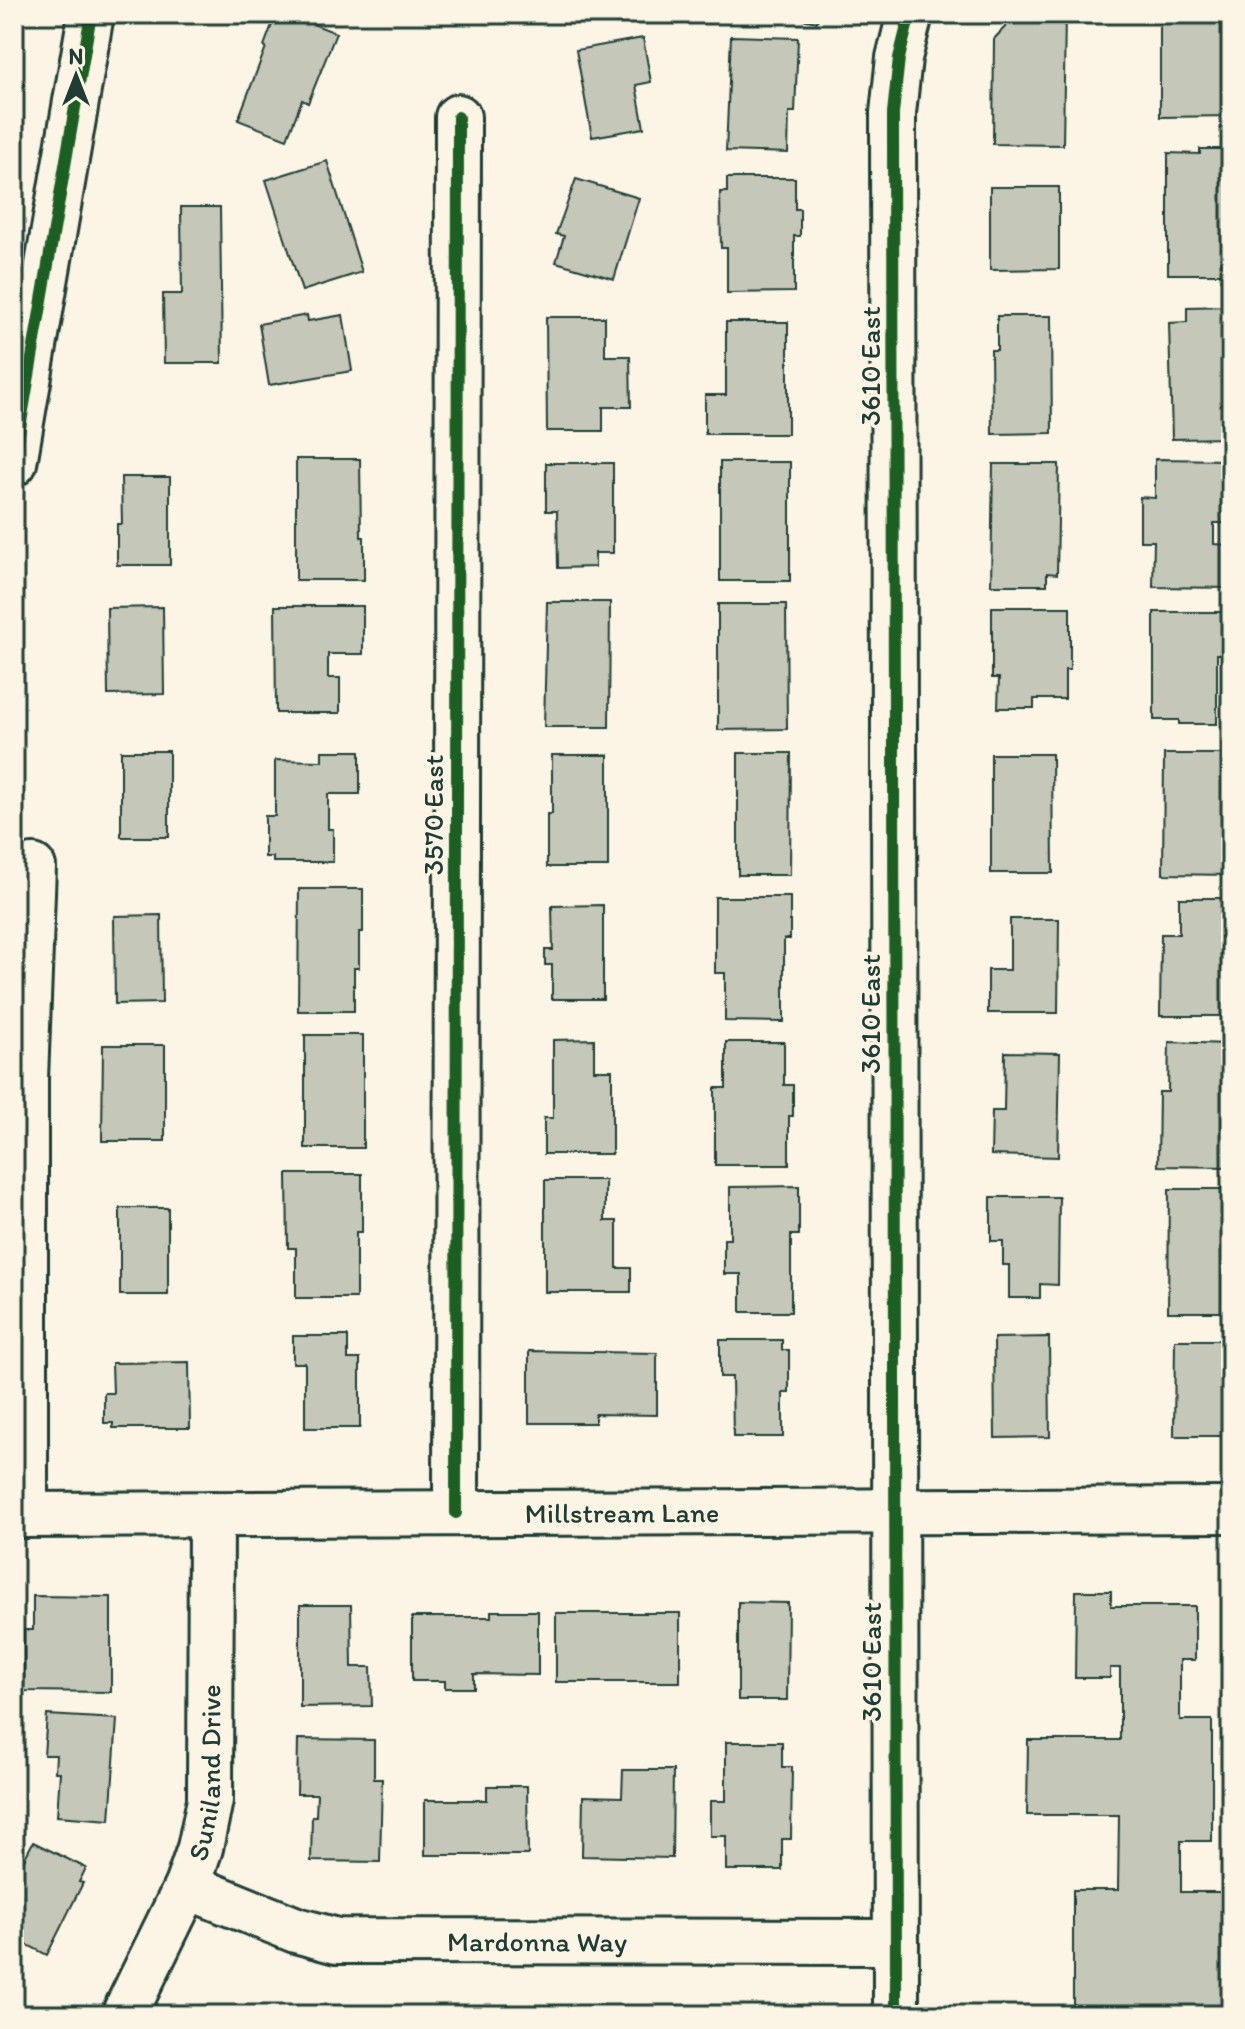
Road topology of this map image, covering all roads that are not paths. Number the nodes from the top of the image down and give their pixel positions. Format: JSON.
{"nodes":[{"id":1,"x":91,"y":14,"type":"edge"},
{"id":2,"x":910,"y":14,"type":"edge"},
{"id":3,"x":458,"y":117,"type":"dead end"},
{"id":4,"x":14,"y":463,"type":"edge"},
{"id":5,"x":33,"y":867,"type":"dead end"},
{"id":6,"x":1231,"y":1510,"type":"edge"},
{"id":7,"x":895,"y":1512,"type":"junction"},
{"id":8,"x":456,"y":1513,"type":"junction"},
{"id":9,"x":211,"y":1514,"type":"junction"},
{"id":10,"x":20,"y":1515,"type":"edge"},
{"id":11,"x":187,"y":1886,"type":"junction"},
{"id":12,"x":896,"y":1942,"type":"junction"},
{"id":13,"x":124,"y":2015,"type":"edge"},
{"id":14,"x":896,"y":2015,"type":"edge"}],
"edges":[{"from":1,"to":4,"type":"street"},
{"from":2,"to":7,"type":"street","name":"3610 East"},
{"from":3,"to":8,"type":"street","name":"3570 East"},
{"from":5,"to":10,"type":"street"},
{"from":6,"to":7,"type":"street","name":"Millstream Lane"},
{"from":7,"to":8,"type":"street","name":"Millstream Lane"},
{"from":7,"to":12,"type":"street","name":"3610 East"},
{"from":8,"to":9,"type":"street","name":"Millstream Lane"},
{"from":9,"to":10,"type":"street","name":"Millstream Lane"},
{"from":9,"to":11,"type":"street","name":"Suniland Drive"},
{"from":11,"to":12,"type":"street","name":"Mardonna Way"},
{"from":11,"to":13,"type":"street","name":"Suniland Drive"},
{"from":12,"to":14,"type":"street","name":"3610 East"}]}
